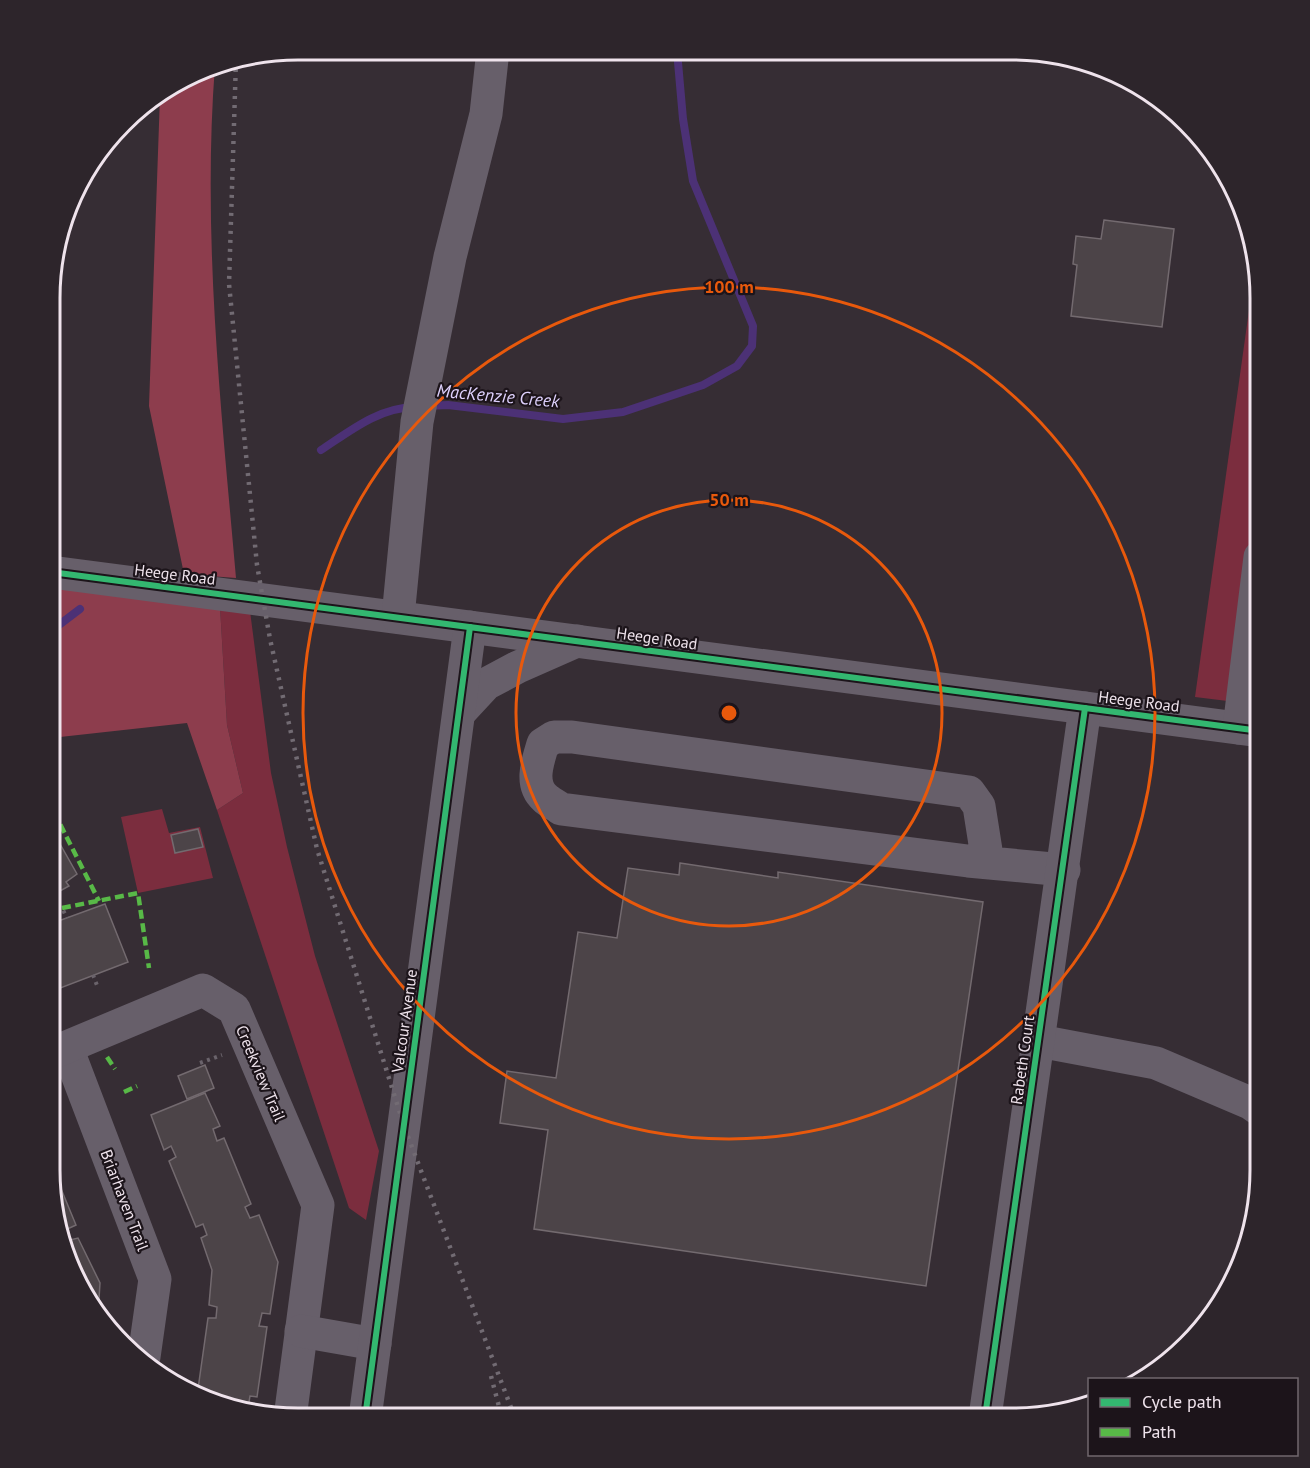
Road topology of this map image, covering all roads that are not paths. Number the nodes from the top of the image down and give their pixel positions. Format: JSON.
{"nodes":[{"id":1,"x":492,"y":60,"type":"edge"},
{"id":2,"x":60,"y":573,"type":"edge"},
{"id":3,"x":398,"y":617,"type":"junction"},
{"id":4,"x":470,"y":627,"type":"junction"},
{"id":5,"x":578,"y":641,"type":"junction"},
{"id":6,"x":1085,"y":708,"type":"junction"},
{"id":7,"x":460,"y":712,"type":"junction"},
{"id":8,"x":1250,"y":713,"type":"edge"},
{"id":9,"x":1249,"y":729,"type":"edge"},
{"id":10,"x":988,"y":863,"type":"junction"},
{"id":11,"x":1064,"y":870,"type":"junction"},
{"id":12,"x":1039,"y":1041,"type":"junction"},
{"id":13,"x":60,"y":1051,"type":"edge"},
{"id":14,"x":60,"y":1053,"type":"edge"},
{"id":15,"x":1250,"y":1103,"type":"edge"},
{"id":16,"x":301,"y":1331,"type":"junction"},
{"id":17,"x":375,"y":1344,"type":"junction"},
{"id":18,"x":145,"y":1352,"type":"edge"},
{"id":19,"x":291,"y":1408,"type":"edge"},
{"id":20,"x":366,"y":1408,"type":"edge"},
{"id":21,"x":986,"y":1408,"type":"edge"}],
"edges":[{"from":1,"to":3,"type":"street"},
{"from":2,"to":3,"type":"street","name":"Heege Road"},
{"from":3,"to":4,"type":"street","name":"Heege Road"},
{"from":4,"to":5,"type":"street","name":"Heege Road"},
{"from":4,"to":7,"type":"street","name":"Valcour Avenue"},
{"from":5,"to":6,"type":"street","name":"Heege Road"},
{"from":5,"to":7,"type":"street"},
{"from":6,"to":9,"type":"street","name":"Heege Road"},
{"from":6,"to":11,"type":"street","name":"Rabeth Court"},
{"from":7,"to":17,"type":"street","name":"Valcour Avenue"},
{"from":8,"to":9,"type":"street"},
{"from":10,"to":10,"type":"street"},
{"from":10,"to":11,"type":"street"},
{"from":11,"to":12,"type":"street","name":"Rabeth Court"},
{"from":12,"to":15,"type":"street"},
{"from":12,"to":21,"type":"street","name":"Rabeth Court"},
{"from":13,"to":16,"type":"street","name":"Creekview Trail"},
{"from":14,"to":18,"type":"street","name":"Briarhaven Trail"},
{"from":16,"to":17,"type":"street"},
{"from":16,"to":19,"type":"street","name":"Creekview Trail"},
{"from":17,"to":20,"type":"street","name":"Valcour Avenue"}]}
